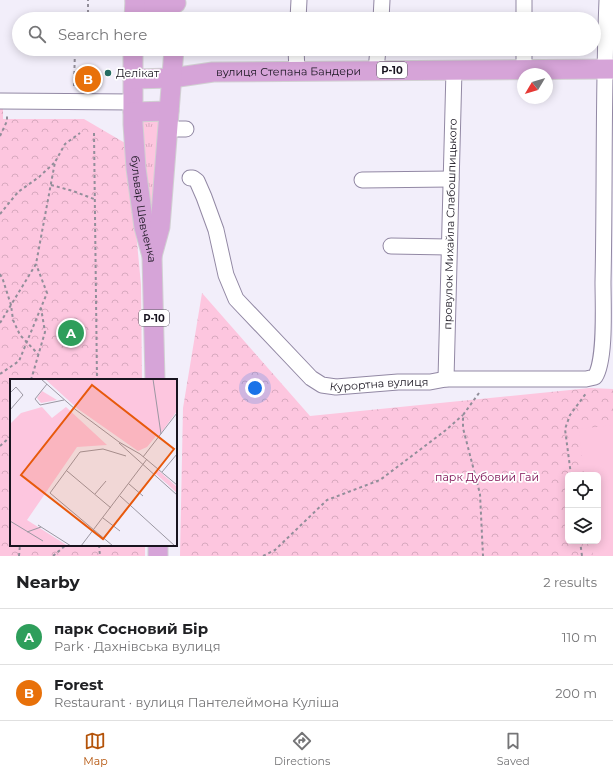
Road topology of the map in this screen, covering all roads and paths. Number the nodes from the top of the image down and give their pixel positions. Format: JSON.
{"nodes":[{"id":1,"x":88,"y":0,"type":"edge"},
{"id":2,"x":135,"y":0,"type":"edge"},
{"id":3,"x":299,"y":0,"type":"edge"},
{"id":4,"x":382,"y":0,"type":"edge"},
{"id":5,"x":524,"y":0,"type":"edge"},
{"id":6,"x":607,"y":0,"type":"edge"},
{"id":7,"x":176,"y":7,"type":"edge"},
{"id":8,"x":88,"y":12,"type":"edge"},
{"id":9,"x":134,"y":12,"type":"edge"},
{"id":10,"x":298,"y":12,"type":"edge"},
{"id":11,"x":381,"y":12,"type":"edge"},
{"id":12,"x":524,"y":12,"type":"edge"},
{"id":13,"x":75,"y":56,"type":"edge"},
{"id":14,"x":133,"y":56,"type":"edge"},
{"id":15,"x":174,"y":56,"type":"edge"},
{"id":16,"x":297,"y":56,"type":"edge"},
{"id":17,"x":377,"y":56,"type":"edge"},
{"id":18,"x":524,"y":56,"type":"edge"},
{"id":19,"x":524,"y":68,"type":"edge"},
{"id":20,"x":608,"y":69,"type":"edge"},
{"id":21,"x":376,"y":70,"type":"junction"},
{"id":22,"x":454,"y":70,"type":"junction"},
{"id":23,"x":517,"y":70,"type":"edge"},
{"id":24,"x":553,"y":70,"type":"edge"},
{"id":25,"x":298,"y":71,"type":"junction"},
{"id":26,"x":172,"y":78,"type":"junction"},
{"id":27,"x":133,"y":79,"type":"junction"},
{"id":28,"x":74,"y":86,"type":"dead end"},
{"id":29,"x":3,"y":101,"type":"edge"},
{"id":30,"x":133,"y":107,"type":"junction"},
{"id":31,"x":175,"y":123,"type":"junction"},
{"id":32,"x":80,"y":133,"type":"dead end"},
{"id":33,"x":94,"y":134,"type":"dead end"},
{"id":34,"x":0,"y":136,"type":"edge"},
{"id":35,"x":55,"y":162,"type":"junction"},
{"id":36,"x":190,"y":178,"type":"dead end"},
{"id":37,"x":362,"y":180,"type":"dead end"},
{"id":38,"x":451,"y":180,"type":"junction"},
{"id":39,"x":51,"y":186,"type":"junction"},
{"id":40,"x":94,"y":199,"type":"junction"},
{"id":41,"x":0,"y":214,"type":"edge"},
{"id":42,"x":391,"y":246,"type":"dead end"},
{"id":43,"x":449,"y":247,"type":"junction"},
{"id":44,"x":152,"y":256,"type":"junction"},
{"id":45,"x":36,"y":264,"type":"junction"},
{"id":46,"x":0,"y":274,"type":"edge"},
{"id":47,"x":11,"y":305,"type":"junction"},
{"id":48,"x":41,"y":307,"type":"junction"},
{"id":49,"x":0,"y":323,"type":"edge"},
{"id":50,"x":27,"y":342,"type":"junction"},
{"id":51,"x":38,"y":354,"type":"junction"},
{"id":52,"x":0,"y":374,"type":"edge"},
{"id":53,"x":595,"y":377,"type":"junction"},
{"id":54,"x":31,"y":379,"type":"edge"},
{"id":55,"x":97,"y":379,"type":"edge"},
{"id":56,"x":155,"y":379,"type":"edge"},
{"id":57,"x":446,"y":379,"type":"junction"},
{"id":58,"x":489,"y":379,"type":"junction"},
{"id":59,"x":462,"y":415,"type":"junction"},
{"id":60,"x":10,"y":437,"type":"edge"},
{"id":61,"x":0,"y":446,"type":"edge"},
{"id":62,"x":571,"y":472,"type":"edge"},
{"id":63,"x":580,"y":544,"type":"edge"},
{"id":64,"x":20,"y":546,"type":"edge"},
{"id":65,"x":65,"y":546,"type":"edge"},
{"id":66,"x":19,"y":556,"type":"edge"},
{"id":67,"x":53,"y":556,"type":"edge"},
{"id":68,"x":264,"y":556,"type":"edge"},
{"id":69,"x":483,"y":556,"type":"edge"},
{"id":70,"x":582,"y":556,"type":"edge"}],
"edges":[{"from":1,"to":8,"type":"path"},
{"from":2,"to":7,"type":"main road"},
{"from":2,"to":9,"type":"main road"},
{"from":3,"to":10,"type":"street"},
{"from":4,"to":11,"type":"street"},
{"from":5,"to":12,"type":"street"},
{"from":6,"to":20,"type":"street"},
{"from":13,"to":28,"type":"path"},
{"from":14,"to":27,"type":"main road","name":"бульвар Шевченка"},
{"from":15,"to":26,"type":"main road","name":"бульвар Шевченка"},
{"from":16,"to":25,"type":"street"},
{"from":17,"to":21,"type":"street"},
{"from":18,"to":19,"type":"street"},
{"from":20,"to":24,"type":"main road","name":"вулиця Степана Бандери","number":"Р-10"},
{"from":20,"to":53,"type":"street"},
{"from":21,"to":22,"type":"main road","name":"вулиця Степана Бандери","number":"Р-10"},
{"from":21,"to":25,"type":"main road","name":"вулиця Степана Бандери","number":"Р-10"},
{"from":22,"to":23,"type":"main road","name":"вулиця Степана Бандери","number":"Р-10"},
{"from":22,"to":38,"type":"street","name":"провулок Михайла Слабошпицького"},
{"from":25,"to":26,"type":"main road","name":"вулиця Степана Бандери","number":"Р-10"},
{"from":26,"to":27,"type":"main road","name":"вулиця Степана Бандери","number":"Р-10"},
{"from":26,"to":31,"type":"main road","name":"бульвар Шевченка","number":"Р-10"},
{"from":27,"to":30,"type":"main road","name":"бульвар Шевченка","number":"Р-10"},
{"from":29,"to":30,"type":"street"},
{"from":29,"to":34,"type":"path"},
{"from":30,"to":31,"type":"main road"},
{"from":30,"to":44,"type":"main road","name":"бульвар Шевченка","number":"Р-10"},
{"from":31,"to":44,"type":"main road","name":"бульвар Шевченка","number":"Р-10"},
{"from":32,"to":35,"type":"path"},
{"from":33,"to":40,"type":"path"},
{"from":35,"to":39,"type":"path"},
{"from":35,"to":41,"type":"path"},
{"from":36,"to":57,"type":"street","name":"Курортна вулиця"},
{"from":37,"to":38,"type":"street"},
{"from":38,"to":43,"type":"street","name":"провулок Михайла Слабошпицького"},
{"from":39,"to":40,"type":"path"},
{"from":39,"to":45,"type":"path"},
{"from":40,"to":55,"type":"path"},
{"from":42,"to":43,"type":"street"},
{"from":43,"to":57,"type":"street","name":"провулок Михайла Слабошпицького"},
{"from":44,"to":56,"type":"main road","number":"Р-10"},
{"from":45,"to":47,"type":"path"},
{"from":45,"to":48,"type":"path"},
{"from":46,"to":47,"type":"path"},
{"from":47,"to":49,"type":"path"},
{"from":47,"to":50,"type":"path"},
{"from":48,"to":50,"type":"path"},
{"from":48,"to":51,"type":"path"},
{"from":50,"to":51,"type":"path"},
{"from":50,"to":52,"type":"path"},
{"from":51,"to":54,"type":"path"},
{"from":53,"to":58,"type":"street","name":"Курортна вулиця"},
{"from":53,"to":62,"type":"path"},
{"from":57,"to":58,"type":"street","name":"Курортна вулиця"},
{"from":58,"to":59,"type":"path"},
{"from":59,"to":68,"type":"path"},
{"from":59,"to":69,"type":"path"},
{"from":60,"to":61,"type":"path"},
{"from":63,"to":70,"type":"path"},
{"from":64,"to":66,"type":"path"},
{"from":65,"to":67,"type":"path"}]}
